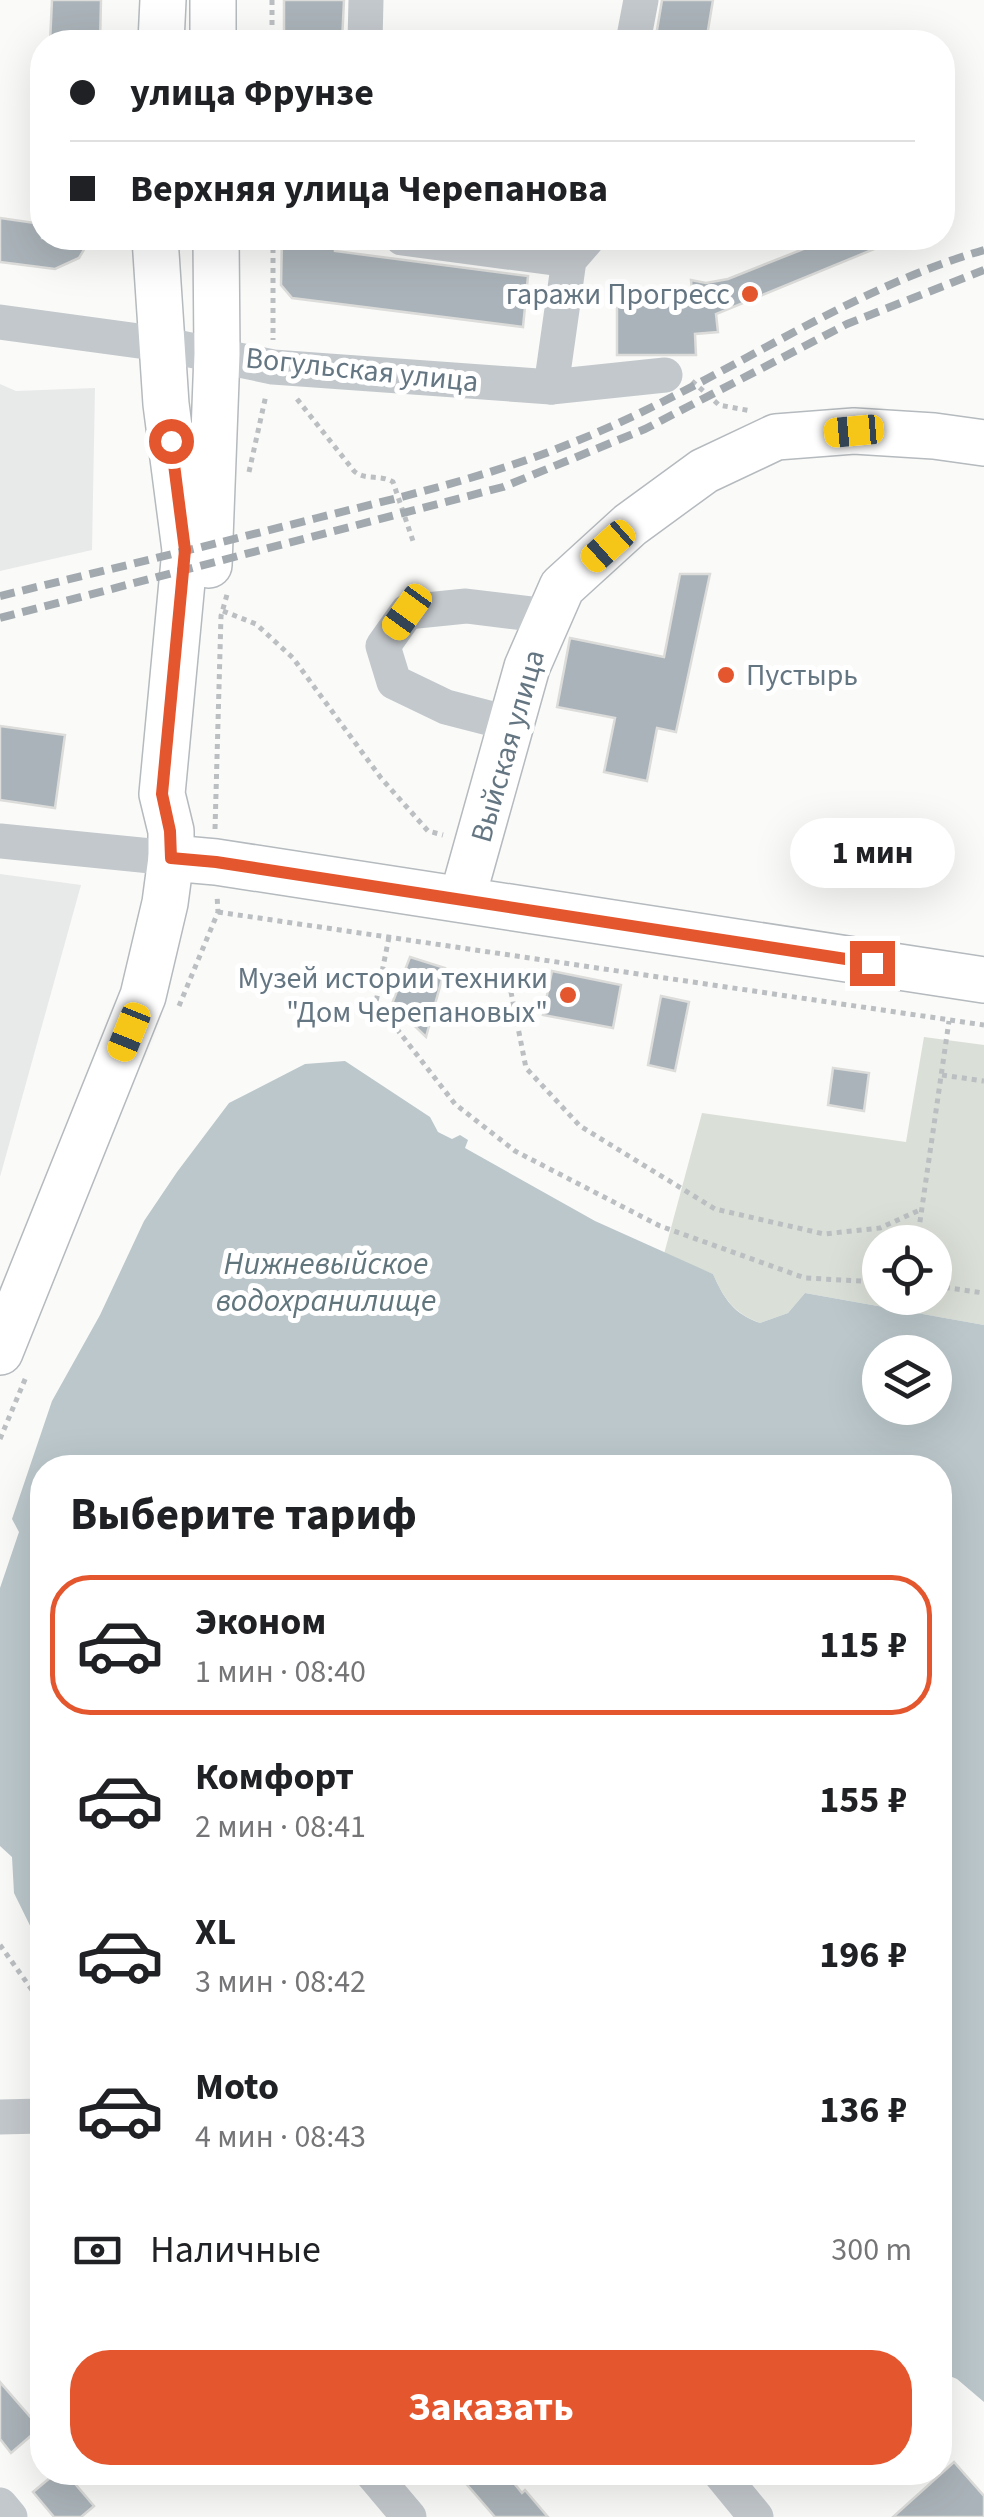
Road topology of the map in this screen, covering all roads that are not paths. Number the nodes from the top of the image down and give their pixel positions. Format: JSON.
{"nodes":[{"id":1,"x":163,"y":0,"type":"edge"},
{"id":2,"x":212,"y":0,"type":"edge"},
{"id":3,"x":366,"y":0,"type":"edge"},
{"id":4,"x":641,"y":0,"type":"edge"},
{"id":5,"x":162,"y":30,"type":"edge"},
{"id":6,"x":213,"y":30,"type":"edge"},
{"id":7,"x":365,"y":30,"type":"edge"},
{"id":8,"x":635,"y":30,"type":"edge"},
{"id":9,"x":157,"y":250,"type":"edge"},
{"id":10,"x":216,"y":250,"type":"edge"},
{"id":11,"x":579,"y":250,"type":"edge"},
{"id":12,"x":0,"y":322,"type":"edge"},
{"id":13,"x":162,"y":344,"type":"junction"},
{"id":14,"x":217,"y":354,"type":"junction"},
{"id":15,"x":665,"y":375,"type":"dead end"},
{"id":16,"x":550,"y":387,"type":"junction"},
{"id":17,"x":984,"y":443,"type":"edge"},
{"id":18,"x":549,"y":616,"type":"junction"},
{"id":19,"x":512,"y":724,"type":"junction"},
{"id":20,"x":0,"y":841,"type":"edge"},
{"id":21,"x":171,"y":844,"type":"junction"},
{"id":22,"x":462,"y":899,"type":"junction"},
{"id":23,"x":984,"y":980,"type":"edge"},
{"id":24,"x":0,"y":1352,"type":"edge"},
{"id":25,"x":30,"y":2116,"type":"edge"},
{"id":26,"x":0,"y":2117,"type":"edge"},
{"id":27,"x":382,"y":2485,"type":"edge"},
{"id":28,"x":730,"y":2485,"type":"edge"},
{"id":29,"x":0,"y":2505,"type":"edge"},
{"id":30,"x":10,"y":2517,"type":"edge"},
{"id":31,"x":409,"y":2517,"type":"edge"},
{"id":32,"x":756,"y":2517,"type":"edge"}],
"edges":[{"from":1,"to":5,"type":"main road"},
{"from":2,"to":6,"type":"main road"},
{"from":3,"to":7,"type":"street"},
{"from":4,"to":8,"type":"street"},
{"from":9,"to":13,"type":"main road"},
{"from":10,"to":14,"type":"main road"},
{"from":11,"to":16,"type":"street"},
{"from":12,"to":13,"type":"street","name":"Вогульская улица"},
{"from":13,"to":14,"type":"street","name":"Вогульская улица"},
{"from":13,"to":21,"type":"main road"},
{"from":14,"to":16,"type":"street","name":"Вогульская улица"},
{"from":14,"to":21,"type":"main road"},
{"from":15,"to":16,"type":"street","name":"Вогульская улица"},
{"from":17,"to":18,"type":"main road","name":"Выйская улица"},
{"from":18,"to":19,"type":"main road","name":"Выйская улица"},
{"from":18,"to":19,"type":"street"},
{"from":19,"to":22,"type":"main road","name":"Выйская улица"},
{"from":20,"to":21,"type":"street"},
{"from":21,"to":22,"type":"main road"},
{"from":21,"to":24,"type":"main road"},
{"from":22,"to":23,"type":"main road"},
{"from":25,"to":26,"type":"street"},
{"from":27,"to":31,"type":"street"},
{"from":28,"to":32,"type":"street"},
{"from":29,"to":30,"type":"street"}]}
